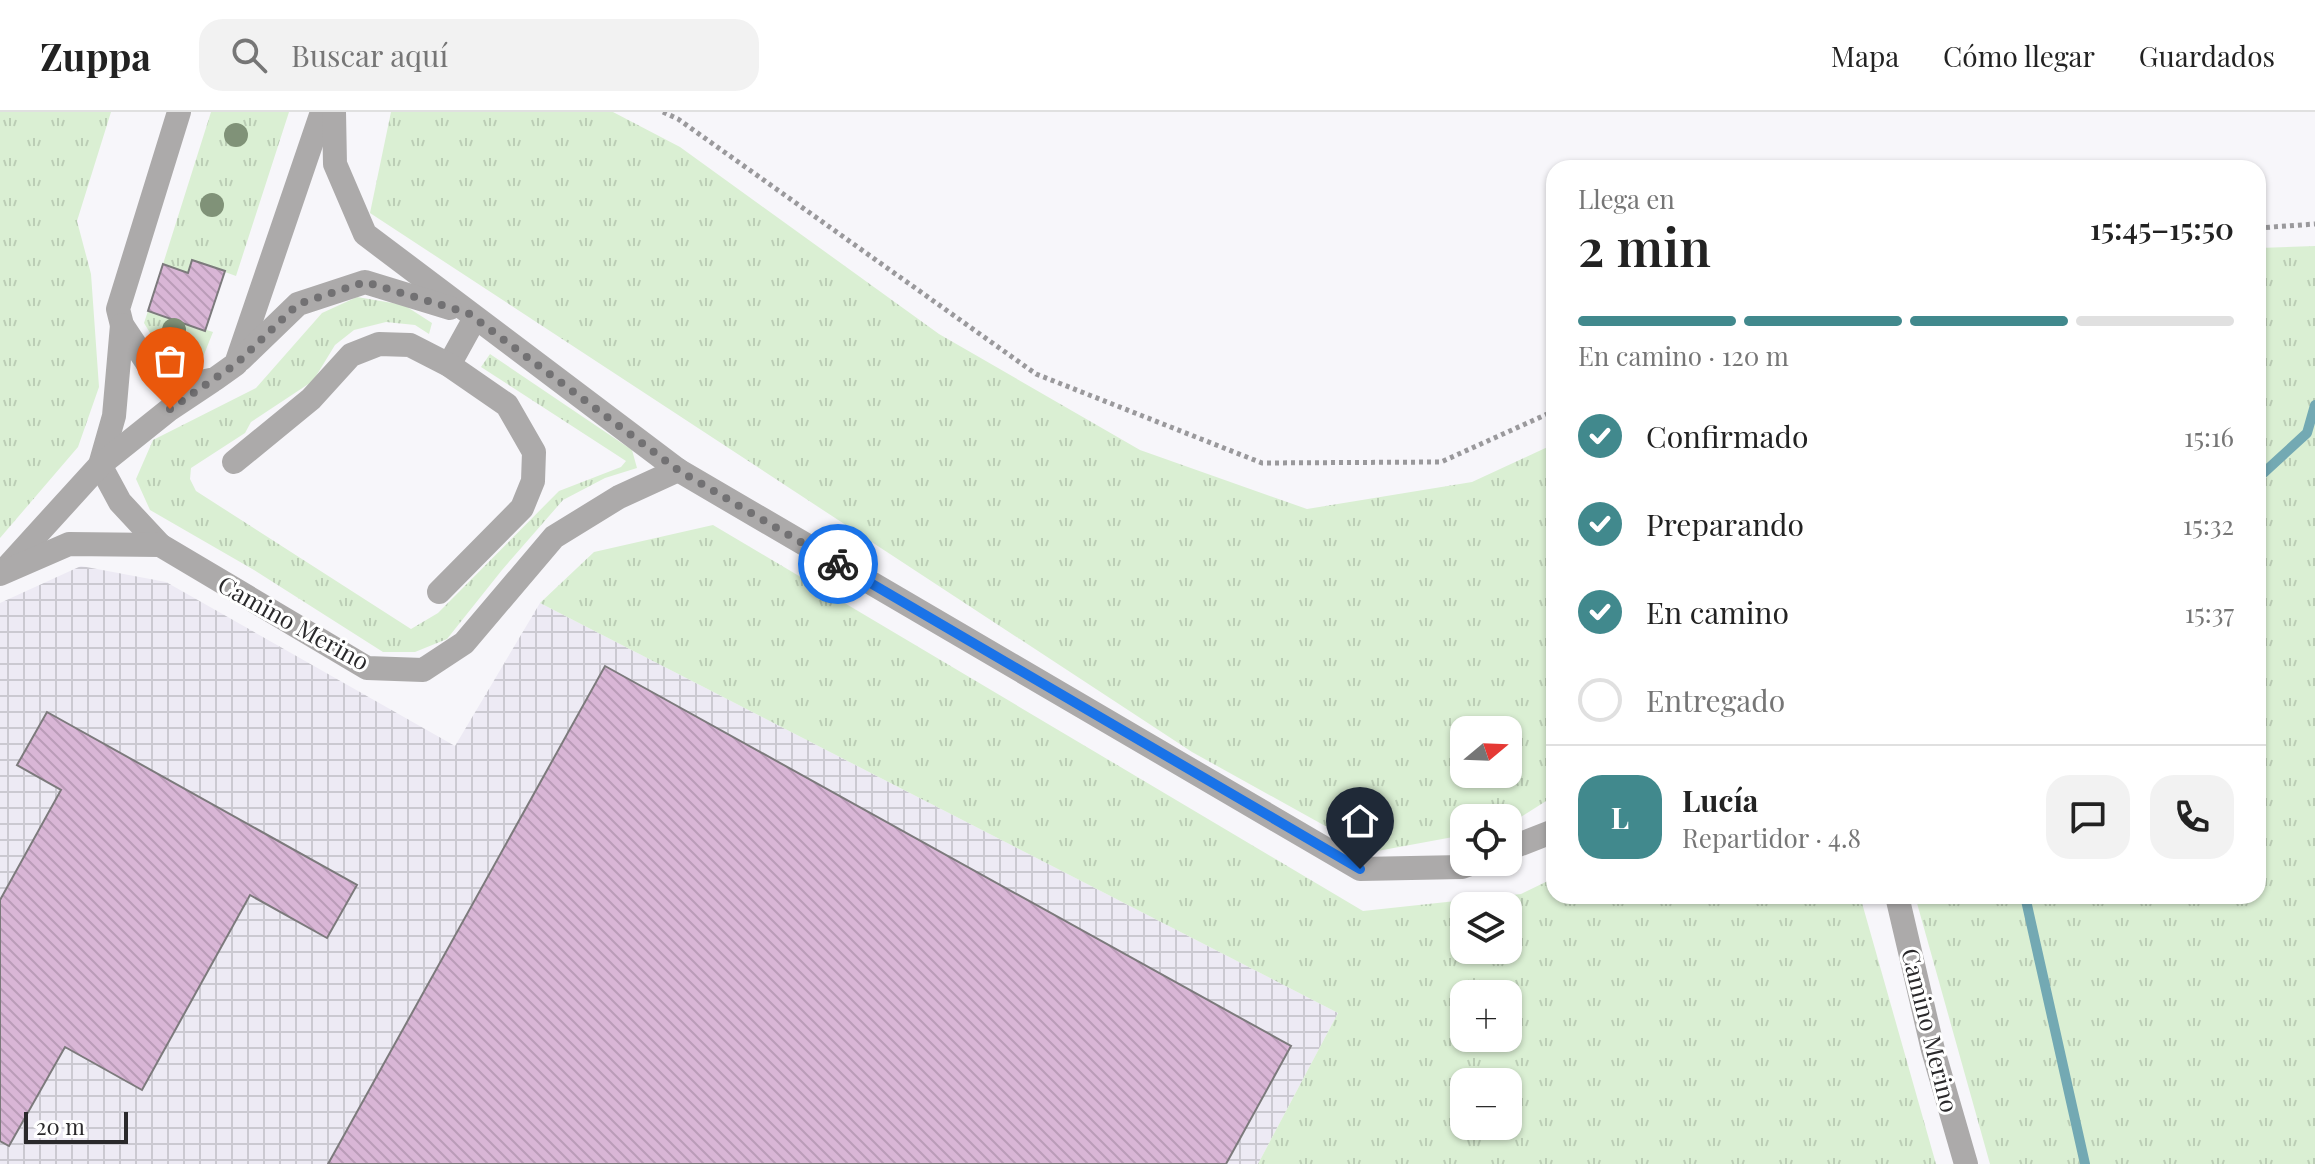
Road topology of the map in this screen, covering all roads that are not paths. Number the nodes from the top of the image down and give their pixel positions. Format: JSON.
{"nodes":[{"id":1,"x":179,"y":112,"type":"edge"},
{"id":2,"x":322,"y":112,"type":"edge"},
{"id":3,"x":334,"y":112,"type":"edge"},
{"id":4,"x":472,"y":316,"type":"junction"},
{"id":5,"x":122,"y":325,"type":"junction"},
{"id":6,"x":236,"y":364,"type":"junction"},
{"id":7,"x":449,"y":365,"type":"junction"},
{"id":8,"x":215,"y":379,"type":"junction"},
{"id":9,"x":234,"y":462,"type":"dead end"},
{"id":10,"x":100,"y":465,"type":"junction"},
{"id":11,"x":678,"y":470,"type":"junction"},
{"id":12,"x":160,"y":545,"type":"junction"},
{"id":13,"x":1,"y":573,"type":"edge"},
{"id":14,"x":439,"y":592,"type":"dead end"},
{"id":15,"x":1546,"y":834,"type":"edge"},
{"id":16,"x":1522,"y":844,"type":"edge"},
{"id":17,"x":1450,"y":867,"type":"edge"},
{"id":18,"x":1899,"y":904,"type":"edge"},
{"id":19,"x":1966,"y":1164,"type":"edge"}],
"edges":[{"from":1,"to":5,"type":"street"},
{"from":2,"to":6,"type":"street"},
{"from":3,"to":4,"type":"street"},
{"from":4,"to":6,"type":"street"},
{"from":4,"to":7,"type":"street"},
{"from":4,"to":11,"type":"street"},
{"from":5,"to":8,"type":"street"},
{"from":5,"to":10,"type":"street"},
{"from":6,"to":8,"type":"street"},
{"from":7,"to":9,"type":"street"},
{"from":7,"to":14,"type":"street"},
{"from":8,"to":10,"type":"street"},
{"from":10,"to":12,"type":"street"},
{"from":10,"to":13,"type":"street"},
{"from":11,"to":12,"type":"street","name":"Camino Merino"},
{"from":11,"to":17,"type":"street"},
{"from":12,"to":13,"type":"street"},
{"from":15,"to":16,"type":"street"},
{"from":18,"to":19,"type":"street","name":"Camino Merino"}]}
